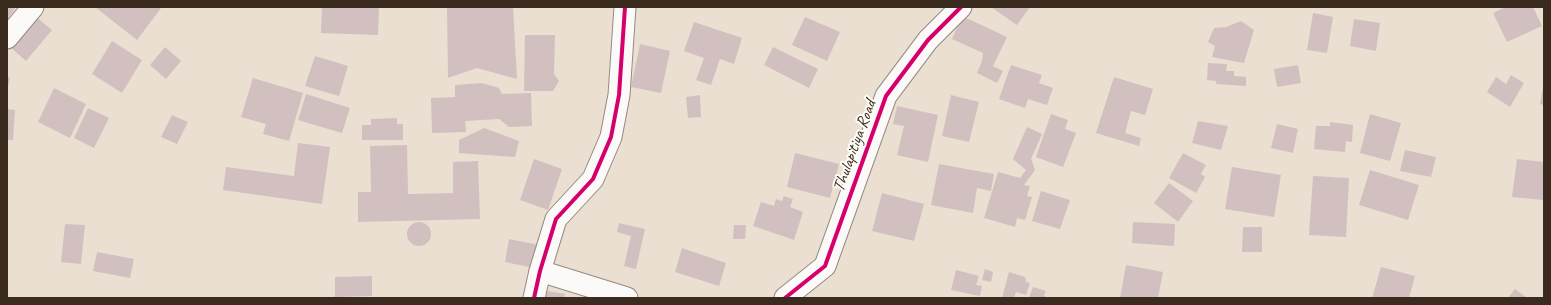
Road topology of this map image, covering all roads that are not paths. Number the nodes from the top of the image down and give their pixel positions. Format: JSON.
{"nodes":[{"id":1,"x":33,"y":7,"type":"edge"},
{"id":2,"x":624,"y":7,"type":"edge"},
{"id":3,"x":962,"y":7,"type":"edge"},
{"id":4,"x":7,"y":38,"type":"edge"},
{"id":5,"x":540,"y":271,"type":"junction"},
{"id":6,"x":534,"y":298,"type":"edge"},
{"id":7,"x":627,"y":298,"type":"edge"},
{"id":8,"x":785,"y":298,"type":"edge"}],
"edges":[{"from":1,"to":4,"type":"street"},
{"from":2,"to":5,"type":"street"},
{"from":3,"to":8,"type":"street","name":"Thulapitiya Road"},
{"from":5,"to":6,"type":"street"},
{"from":5,"to":7,"type":"street"}]}
